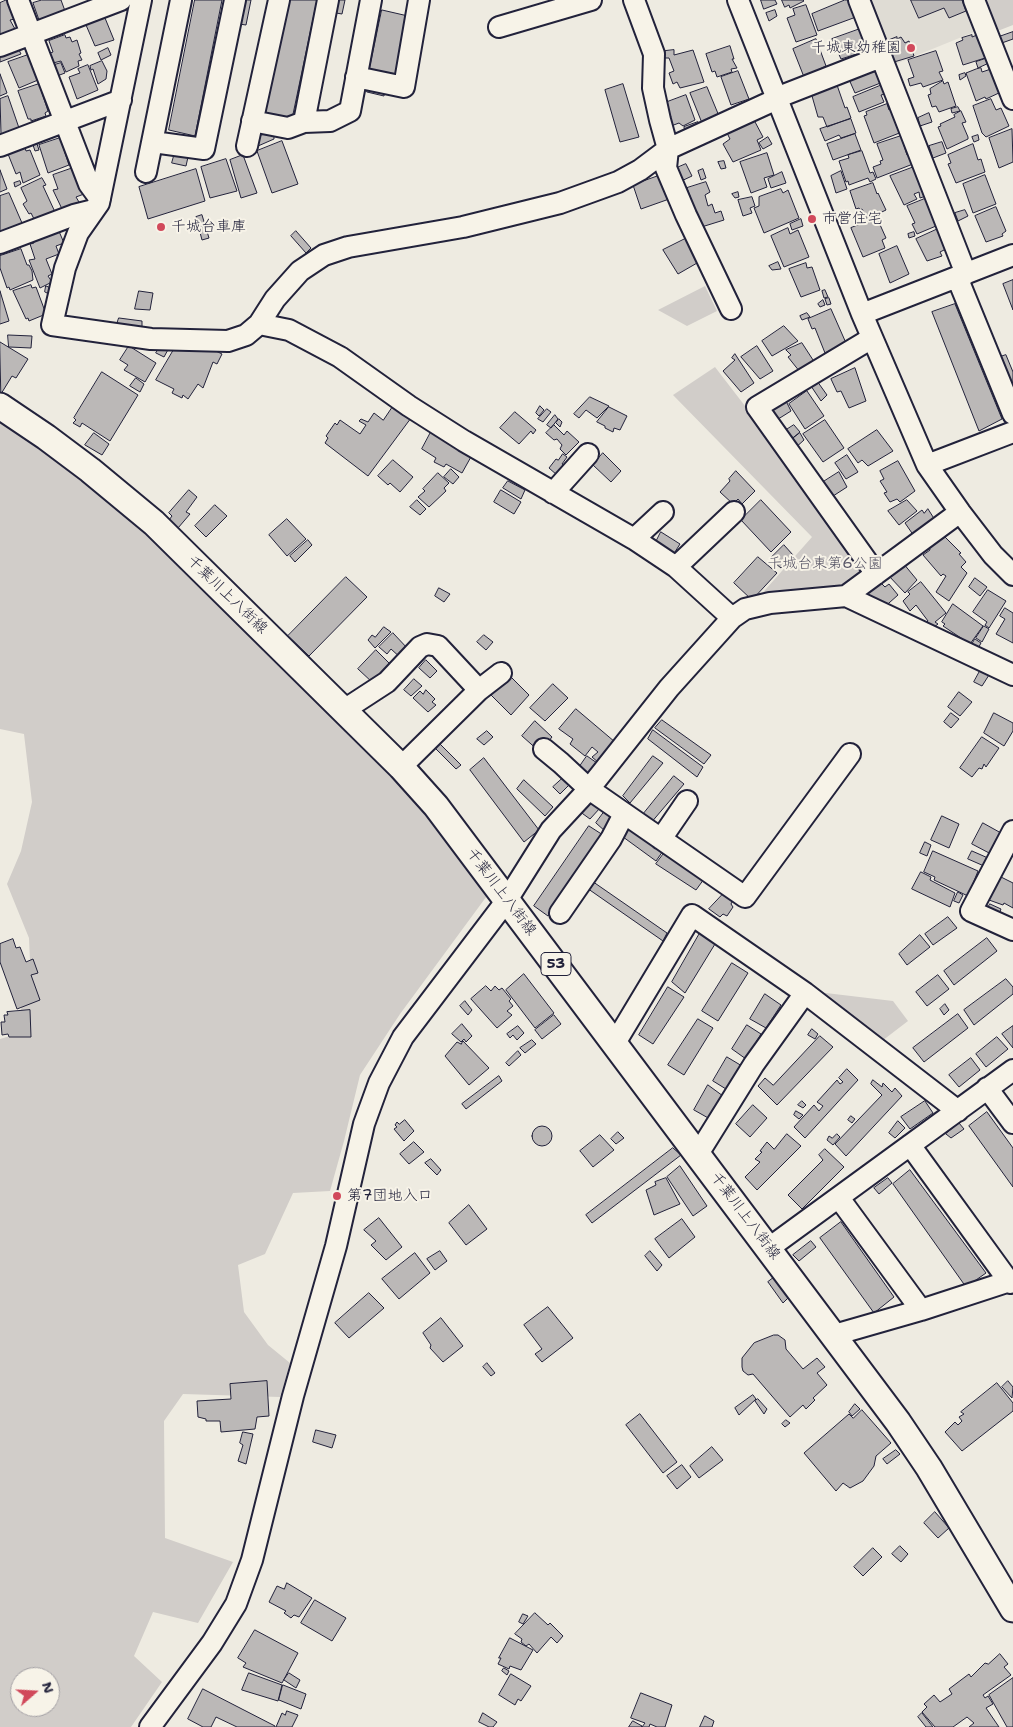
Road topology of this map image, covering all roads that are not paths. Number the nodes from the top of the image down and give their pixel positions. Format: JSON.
{"nodes":[{"id":1,"x":18,"y":0,"type":"edge"},
{"id":2,"x":121,"y":0,"type":"edge"},
{"id":3,"x":141,"y":0,"type":"edge"},
{"id":4,"x":181,"y":0,"type":"edge"},
{"id":5,"x":235,"y":0,"type":"edge"},
{"id":6,"x":279,"y":0,"type":"edge"},
{"id":7,"x":328,"y":0,"type":"edge"},
{"id":8,"x":370,"y":0,"type":"edge"},
{"id":9,"x":591,"y":0,"type":"edge"},
{"id":10,"x":634,"y":0,"type":"edge"},
{"id":11,"x":738,"y":0,"type":"edge"},
{"id":12,"x":859,"y":0,"type":"edge"},
{"id":13,"x":974,"y":0,"type":"edge"},
{"id":14,"x":415,"y":1,"type":"edge"},
{"id":15,"x":498,"y":26,"type":"dead end"},
{"id":16,"x":31,"y":34,"type":"junction"},
{"id":17,"x":0,"y":46,"type":"edge"},
{"id":18,"x":881,"y":57,"type":"junction"},
{"id":19,"x":356,"y":77,"type":"junction"},
{"id":20,"x":776,"y":99,"type":"junction"},
{"id":21,"x":1013,"y":99,"type":"edge"},
{"id":22,"x":121,"y":100,"type":"junction"},
{"id":23,"x":66,"y":121,"type":"junction"},
{"id":24,"x":252,"y":121,"type":"junction"},
{"id":25,"x":304,"y":122,"type":"junction"},
{"id":26,"x":153,"y":142,"type":"junction"},
{"id":27,"x":0,"y":146,"type":"edge"},
{"id":28,"x":247,"y":146,"type":"dead end"},
{"id":29,"x":668,"y":149,"type":"junction"},
{"id":30,"x":146,"y":172,"type":"dead end"},
{"id":31,"x":97,"y":205,"type":"junction"},
{"id":32,"x":0,"y":243,"type":"edge"},
{"id":33,"x":1013,"y":255,"type":"edge"},
{"id":34,"x":962,"y":275,"type":"junction"},
{"id":35,"x":731,"y":309,"type":"dead end"},
{"id":36,"x":862,"y":314,"type":"junction"},
{"id":37,"x":259,"y":324,"type":"junction"},
{"id":38,"x":872,"y":338,"type":"junction"},
{"id":39,"x":0,"y":406,"type":"edge"},
{"id":40,"x":1013,"y":414,"type":"edge"},
{"id":41,"x":1013,"y":432,"type":"edge"},
{"id":42,"x":588,"y":454,"type":"dead end"},
{"id":43,"x":927,"y":465,"type":"junction"},
{"id":44,"x":553,"y":493,"type":"junction"},
{"id":45,"x":663,"y":512,"type":"dead end"},
{"id":46,"x":734,"y":512,"type":"dead end"},
{"id":47,"x":960,"y":512,"type":"junction"},
{"id":48,"x":634,"y":538,"type":"junction"},
{"id":49,"x":676,"y":568,"type":"junction"},
{"id":50,"x":876,"y":574,"type":"junction"},
{"id":51,"x":1013,"y":575,"type":"edge"},
{"id":52,"x":846,"y":596,"type":"junction"},
{"id":53,"x":732,"y":618,"type":"junction"},
{"id":54,"x":501,"y":673,"type":"dead end"},
{"id":55,"x":1013,"y":675,"type":"edge"},
{"id":56,"x":479,"y":690,"type":"junction"},
{"id":57,"x":344,"y":710,"type":"junction"},
{"id":58,"x":544,"y":750,"type":"dead end"},
{"id":59,"x":850,"y":754,"type":"dead end"},
{"id":60,"x":402,"y":767,"type":"junction"},
{"id":61,"x":589,"y":789,"type":"junction"},
{"id":62,"x":687,"y":801,"type":"dead end"},
{"id":63,"x":624,"y":814,"type":"junction"},
{"id":64,"x":1013,"y":831,"type":"edge"},
{"id":65,"x":661,"y":839,"type":"junction"},
{"id":66,"x":508,"y":900,"type":"junction"},
{"id":67,"x":560,"y":913,"type":"dead end"},
{"id":68,"x":1013,"y":930,"type":"edge"},
{"id":69,"x":805,"y":993,"type":"junction"},
{"id":70,"x":615,"y":1043,"type":"junction"},
{"id":71,"x":1013,"y":1070,"type":"edge"},
{"id":72,"x":987,"y":1088,"type":"junction"},
{"id":73,"x":958,"y":1111,"type":"junction"},
{"id":74,"x":1013,"y":1124,"type":"edge"},
{"id":75,"x":910,"y":1145,"type":"junction"},
{"id":76,"x":698,"y":1154,"type":"junction"},
{"id":77,"x":839,"y":1198,"type":"junction"},
{"id":78,"x":769,"y":1248,"type":"junction"},
{"id":79,"x":1011,"y":1281,"type":"edge"},
{"id":80,"x":921,"y":1310,"type":"junction"},
{"id":81,"x":834,"y":1335,"type":"junction"},
{"id":82,"x":1013,"y":1609,"type":"edge"},
{"id":83,"x":150,"y":1727,"type":"edge"}],
"edges":[{"from":1,"to":16,"type":"street"},
{"from":2,"to":16,"type":"street"},
{"from":3,"to":22,"type":"street"},
{"from":4,"to":26,"type":"street"},
{"from":5,"to":26,"type":"street"},
{"from":6,"to":24,"type":"street"},
{"from":7,"to":25,"type":"street"},
{"from":8,"to":19,"type":"street"},
{"from":9,"to":15,"type":"street"},
{"from":10,"to":29,"type":"street"},
{"from":11,"to":20,"type":"street"},
{"from":12,"to":18,"type":"street"},
{"from":13,"to":21,"type":"street"},
{"from":14,"to":19,"type":"street"},
{"from":16,"to":17,"type":"street"},
{"from":16,"to":23,"type":"street"},
{"from":18,"to":20,"type":"street"},
{"from":18,"to":34,"type":"street"},
{"from":19,"to":25,"type":"street"},
{"from":20,"to":29,"type":"street"},
{"from":20,"to":36,"type":"street"},
{"from":22,"to":23,"type":"street"},
{"from":22,"to":31,"type":"street"},
{"from":23,"to":27,"type":"street"},
{"from":23,"to":31,"type":"street"},
{"from":24,"to":25,"type":"street"},
{"from":24,"to":28,"type":"street"},
{"from":26,"to":30,"type":"street"},
{"from":29,"to":35,"type":"street"},
{"from":29,"to":37,"type":"street"},
{"from":31,"to":32,"type":"street"},
{"from":31,"to":37,"type":"street"},
{"from":33,"to":34,"type":"street"},
{"from":34,"to":36,"type":"street"},
{"from":34,"to":40,"type":"street"},
{"from":36,"to":38,"type":"street"},
{"from":37,"to":44,"type":"street"},
{"from":38,"to":43,"type":"street"},
{"from":38,"to":50,"type":"street"},
{"from":39,"to":57,"type":"main road","name":"千葉川上八街線","number":"53"},
{"from":41,"to":43,"type":"street"},
{"from":42,"to":44,"type":"street"},
{"from":43,"to":47,"type":"street"},
{"from":44,"to":48,"type":"street"},
{"from":45,"to":48,"type":"street"},
{"from":46,"to":49,"type":"street"},
{"from":47,"to":50,"type":"street"},
{"from":47,"to":51,"type":"street"},
{"from":48,"to":49,"type":"street"},
{"from":49,"to":53,"type":"street"},
{"from":50,"to":52,"type":"street"},
{"from":52,"to":53,"type":"street"},
{"from":52,"to":55,"type":"street"},
{"from":53,"to":61,"type":"street"},
{"from":54,"to":56,"type":"street"},
{"from":56,"to":57,"type":"street"},
{"from":56,"to":60,"type":"street"},
{"from":57,"to":60,"type":"main road","name":"千葉川上八街線","number":"53"},
{"from":58,"to":61,"type":"street"},
{"from":59,"to":65,"type":"street"},
{"from":60,"to":66,"type":"main road","name":"千葉川上八街線","number":"53"},
{"from":61,"to":63,"type":"street"},
{"from":61,"to":66,"type":"street"},
{"from":62,"to":65,"type":"street"},
{"from":63,"to":65,"type":"street"},
{"from":63,"to":67,"type":"street"},
{"from":64,"to":68,"type":"street"},
{"from":66,"to":70,"type":"main road","name":"千葉川上八街線","number":"53"},
{"from":66,"to":83,"type":"street"},
{"from":69,"to":70,"type":"street"},
{"from":69,"to":73,"type":"street"},
{"from":69,"to":76,"type":"street"},
{"from":70,"to":76,"type":"main road","name":"千葉川上八街線","number":"53"},
{"from":71,"to":72,"type":"street"},
{"from":72,"to":73,"type":"street"},
{"from":72,"to":74,"type":"street"},
{"from":73,"to":75,"type":"street"},
{"from":75,"to":77,"type":"street"},
{"from":75,"to":79,"type":"street"},
{"from":76,"to":78,"type":"main road","name":"千葉川上八街線","number":"53"},
{"from":77,"to":78,"type":"street"},
{"from":77,"to":80,"type":"street"},
{"from":78,"to":81,"type":"main road","name":"千葉川上八街線","number":"53"},
{"from":79,"to":80,"type":"street"},
{"from":80,"to":81,"type":"street"},
{"from":81,"to":82,"type":"main road","name":"千葉川上八街線","number":"53"}]}
